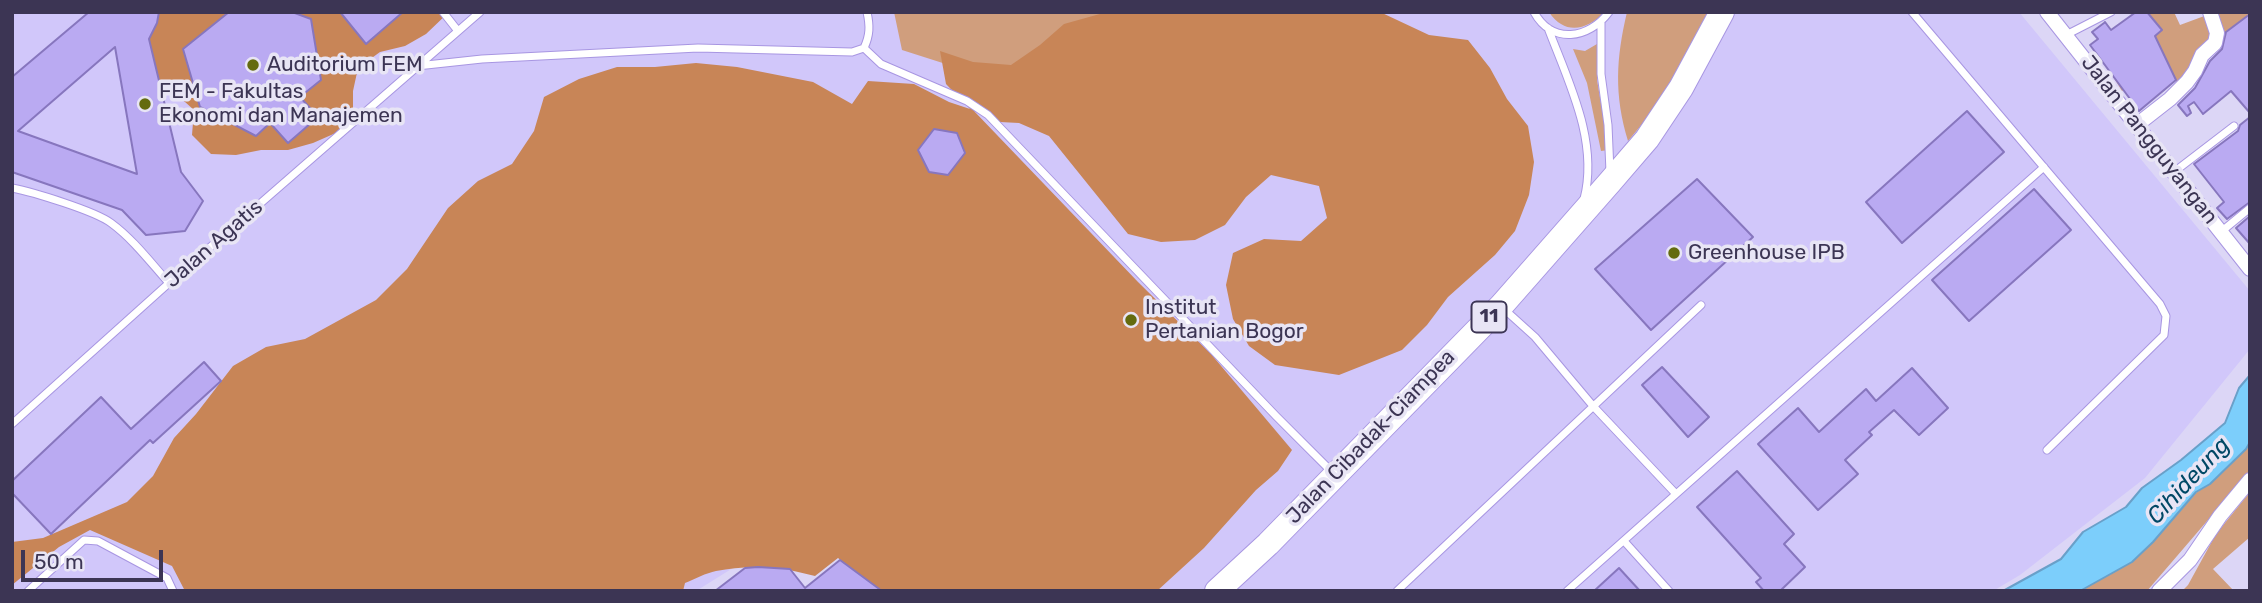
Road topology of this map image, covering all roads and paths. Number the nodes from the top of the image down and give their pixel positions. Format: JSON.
{"nodes":[{"id":1,"x":443,"y":12,"type":"edge"},
{"id":2,"x":867,"y":12,"type":"edge"},
{"id":3,"x":1534,"y":12,"type":"edge"},
{"id":4,"x":1609,"y":12,"type":"edge"},
{"id":5,"x":1722,"y":12,"type":"edge"},
{"id":6,"x":1912,"y":12,"type":"edge"},
{"id":7,"x":2046,"y":12,"type":"edge"},
{"id":8,"x":2110,"y":12,"type":"edge"},
{"id":9,"x":2210,"y":12,"type":"edge"},
{"id":10,"x":475,"y":14,"type":"edge"},
{"id":11,"x":1601,"y":23,"type":"junction"},
{"id":12,"x":1548,"y":28,"type":"junction"},
{"id":13,"x":458,"y":31,"type":"junction"},
{"id":14,"x":2066,"y":35,"type":"junction"},
{"id":15,"x":864,"y":48,"type":"junction"},
{"id":16,"x":417,"y":66,"type":"junction"},
{"id":17,"x":2137,"y":124,"type":"junction"},
{"id":18,"x":2234,"y":126,"type":"dead end"},
{"id":19,"x":2044,"y":167,"type":"junction"},
{"id":20,"x":2174,"y":172,"type":"junction"},
{"id":21,"x":1610,"y":183,"type":"junction"},
{"id":22,"x":12,"y":188,"type":"edge"},
{"id":23,"x":2250,"y":208,"type":"edge"},
{"id":24,"x":1580,"y":217,"type":"junction"},
{"id":25,"x":2222,"y":231,"type":"junction"},
{"id":26,"x":2250,"y":269,"type":"edge"},
{"id":27,"x":169,"y":282,"type":"junction"},
{"id":28,"x":1701,"y":305,"type":"dead end"},
{"id":29,"x":1500,"y":306,"type":"junction"},
{"id":30,"x":1593,"y":406,"type":"junction"},
{"id":31,"x":12,"y":424,"type":"edge"},
{"id":32,"x":2047,"y":450,"type":"dead end"},
{"id":33,"x":1334,"y":474,"type":"junction"},
{"id":34,"x":2250,"y":480,"type":"edge"},
{"id":35,"x":1676,"y":494,"type":"junction"},
{"id":36,"x":1623,"y":541,"type":"junction"},
{"id":37,"x":28,"y":591,"type":"edge"},
{"id":38,"x":173,"y":591,"type":"edge"},
{"id":39,"x":1217,"y":591,"type":"edge"},
{"id":40,"x":1397,"y":591,"type":"edge"},
{"id":41,"x":1567,"y":591,"type":"edge"},
{"id":42,"x":1670,"y":591,"type":"edge"},
{"id":43,"x":2159,"y":591,"type":"edge"}],
"edges":[{"from":1,"to":13,"type":"lane"},
{"from":2,"to":15,"type":"lane"},
{"from":3,"to":12,"type":"lane"},
{"from":4,"to":11,"type":"lane"},
{"from":5,"to":21,"type":"highway","name":"Jalan Cibadak-Ciampea","number":"11"},
{"from":6,"to":19,"type":"lane"},
{"from":7,"to":14,"type":"street","name":"Jalan Pangguyangan"},
{"from":8,"to":14,"type":"lane"},
{"from":9,"to":17,"type":"street"},
{"from":10,"to":13,"type":"lane","name":"Jalan Agatis"},
{"from":11,"to":12,"type":"lane"},
{"from":11,"to":21,"type":"lane"},
{"from":12,"to":24,"type":"lane"},
{"from":13,"to":16,"type":"lane","name":"Jalan Agatis"},
{"from":14,"to":17,"type":"street","name":"Jalan Pangguyangan"},
{"from":15,"to":16,"type":"lane"},
{"from":15,"to":33,"type":"lane"},
{"from":16,"to":27,"type":"lane","name":"Jalan Agatis"},
{"from":17,"to":20,"type":"street","name":"Jalan Pangguyangan"},
{"from":18,"to":20,"type":"lane"},
{"from":19,"to":32,"type":"lane"},
{"from":19,"to":35,"type":"lane"},
{"from":20,"to":25,"type":"street","name":"Jalan Pangguyangan"},
{"from":21,"to":24,"type":"highway","name":"Jalan Cibadak-Ciampea","number":"11"},
{"from":22,"to":27,"type":"lane"},
{"from":23,"to":25,"type":"lane"},
{"from":24,"to":29,"type":"highway","name":"Jalan Cibadak-Ciampea","number":"11"},
{"from":25,"to":26,"type":"street","name":"Jalan Pangguyangan"},
{"from":27,"to":31,"type":"lane","name":"Jalan Agatis"},
{"from":28,"to":30,"type":"lane"},
{"from":29,"to":30,"type":"lane"},
{"from":29,"to":33,"type":"highway","name":"Jalan Cibadak-Ciampea","number":"11"},
{"from":30,"to":35,"type":"lane"},
{"from":30,"to":40,"type":"lane"},
{"from":33,"to":39,"type":"highway","name":"Jalan Cibadak-Ciampea","number":"11"},
{"from":34,"to":43,"type":"street"},
{"from":35,"to":36,"type":"lane"},
{"from":36,"to":41,"type":"lane"},
{"from":36,"to":42,"type":"lane"},
{"from":37,"to":38,"type":"lane"}]}
